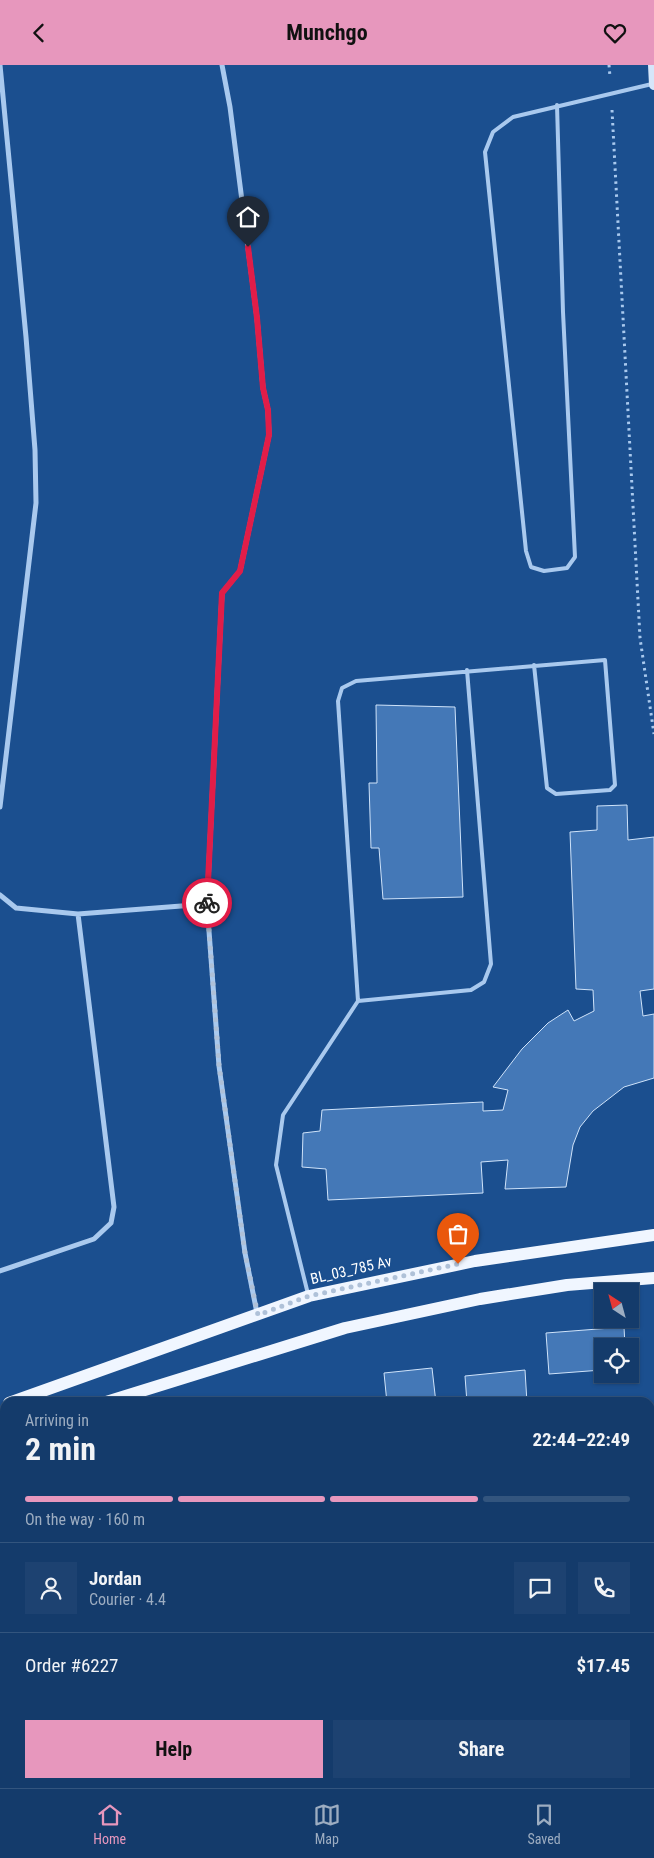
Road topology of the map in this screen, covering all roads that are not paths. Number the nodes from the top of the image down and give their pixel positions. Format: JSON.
{"nodes":[{"id":1,"x":0,"y":65,"type":"edge"},
{"id":2,"x":222,"y":65,"type":"edge"},
{"id":3,"x":653,"y":65,"type":"edge"},
{"id":4,"x":654,"y":84,"type":"edge"},
{"id":5,"x":557,"y":105,"type":"junction"},
{"id":6,"x":534,"y":665,"type":"junction"},
{"id":7,"x":467,"y":670,"type":"junction"},
{"id":8,"x":0,"y":807,"type":"edge"},
{"id":9,"x":0,"y":895,"type":"edge"},
{"id":10,"x":207,"y":904,"type":"junction"},
{"id":11,"x":78,"y":914,"type":"junction"},
{"id":12,"x":358,"y":1001,"type":"junction"},
{"id":13,"x":654,"y":1235,"type":"edge"},
{"id":14,"x":0,"y":1271,"type":"edge"},
{"id":15,"x":654,"y":1278,"type":"edge"},
{"id":16,"x":309,"y":1296,"type":"junction"},
{"id":17,"x":258,"y":1315,"type":"junction"},
{"id":18,"x":26,"y":1397,"type":"edge"},
{"id":19,"x":123,"y":1397,"type":"edge"}],
"edges":[{"from":1,"to":8,"type":"street"},
{"from":2,"to":10,"type":"street"},
{"from":3,"to":4,"type":"street"},
{"from":4,"to":5,"type":"lane"},
{"from":5,"to":5,"type":"lane"},
{"from":6,"to":6,"type":"lane"},
{"from":6,"to":7,"type":"lane"},
{"from":7,"to":12,"type":"lane"},
{"from":7,"to":12,"type":"lane"},
{"from":9,"to":11,"type":"street"},
{"from":10,"to":11,"type":"street"},
{"from":10,"to":17,"type":"street"},
{"from":11,"to":14,"type":"street"},
{"from":12,"to":16,"type":"lane"},
{"from":13,"to":16,"type":"main road","name":"BL_03_785 Av"},
{"from":15,"to":19,"type":"main road"},
{"from":16,"to":17,"type":"main road","name":"BL_03_785 Av"},
{"from":17,"to":18,"type":"main road","name":"BL_03_785 Av"}]}
